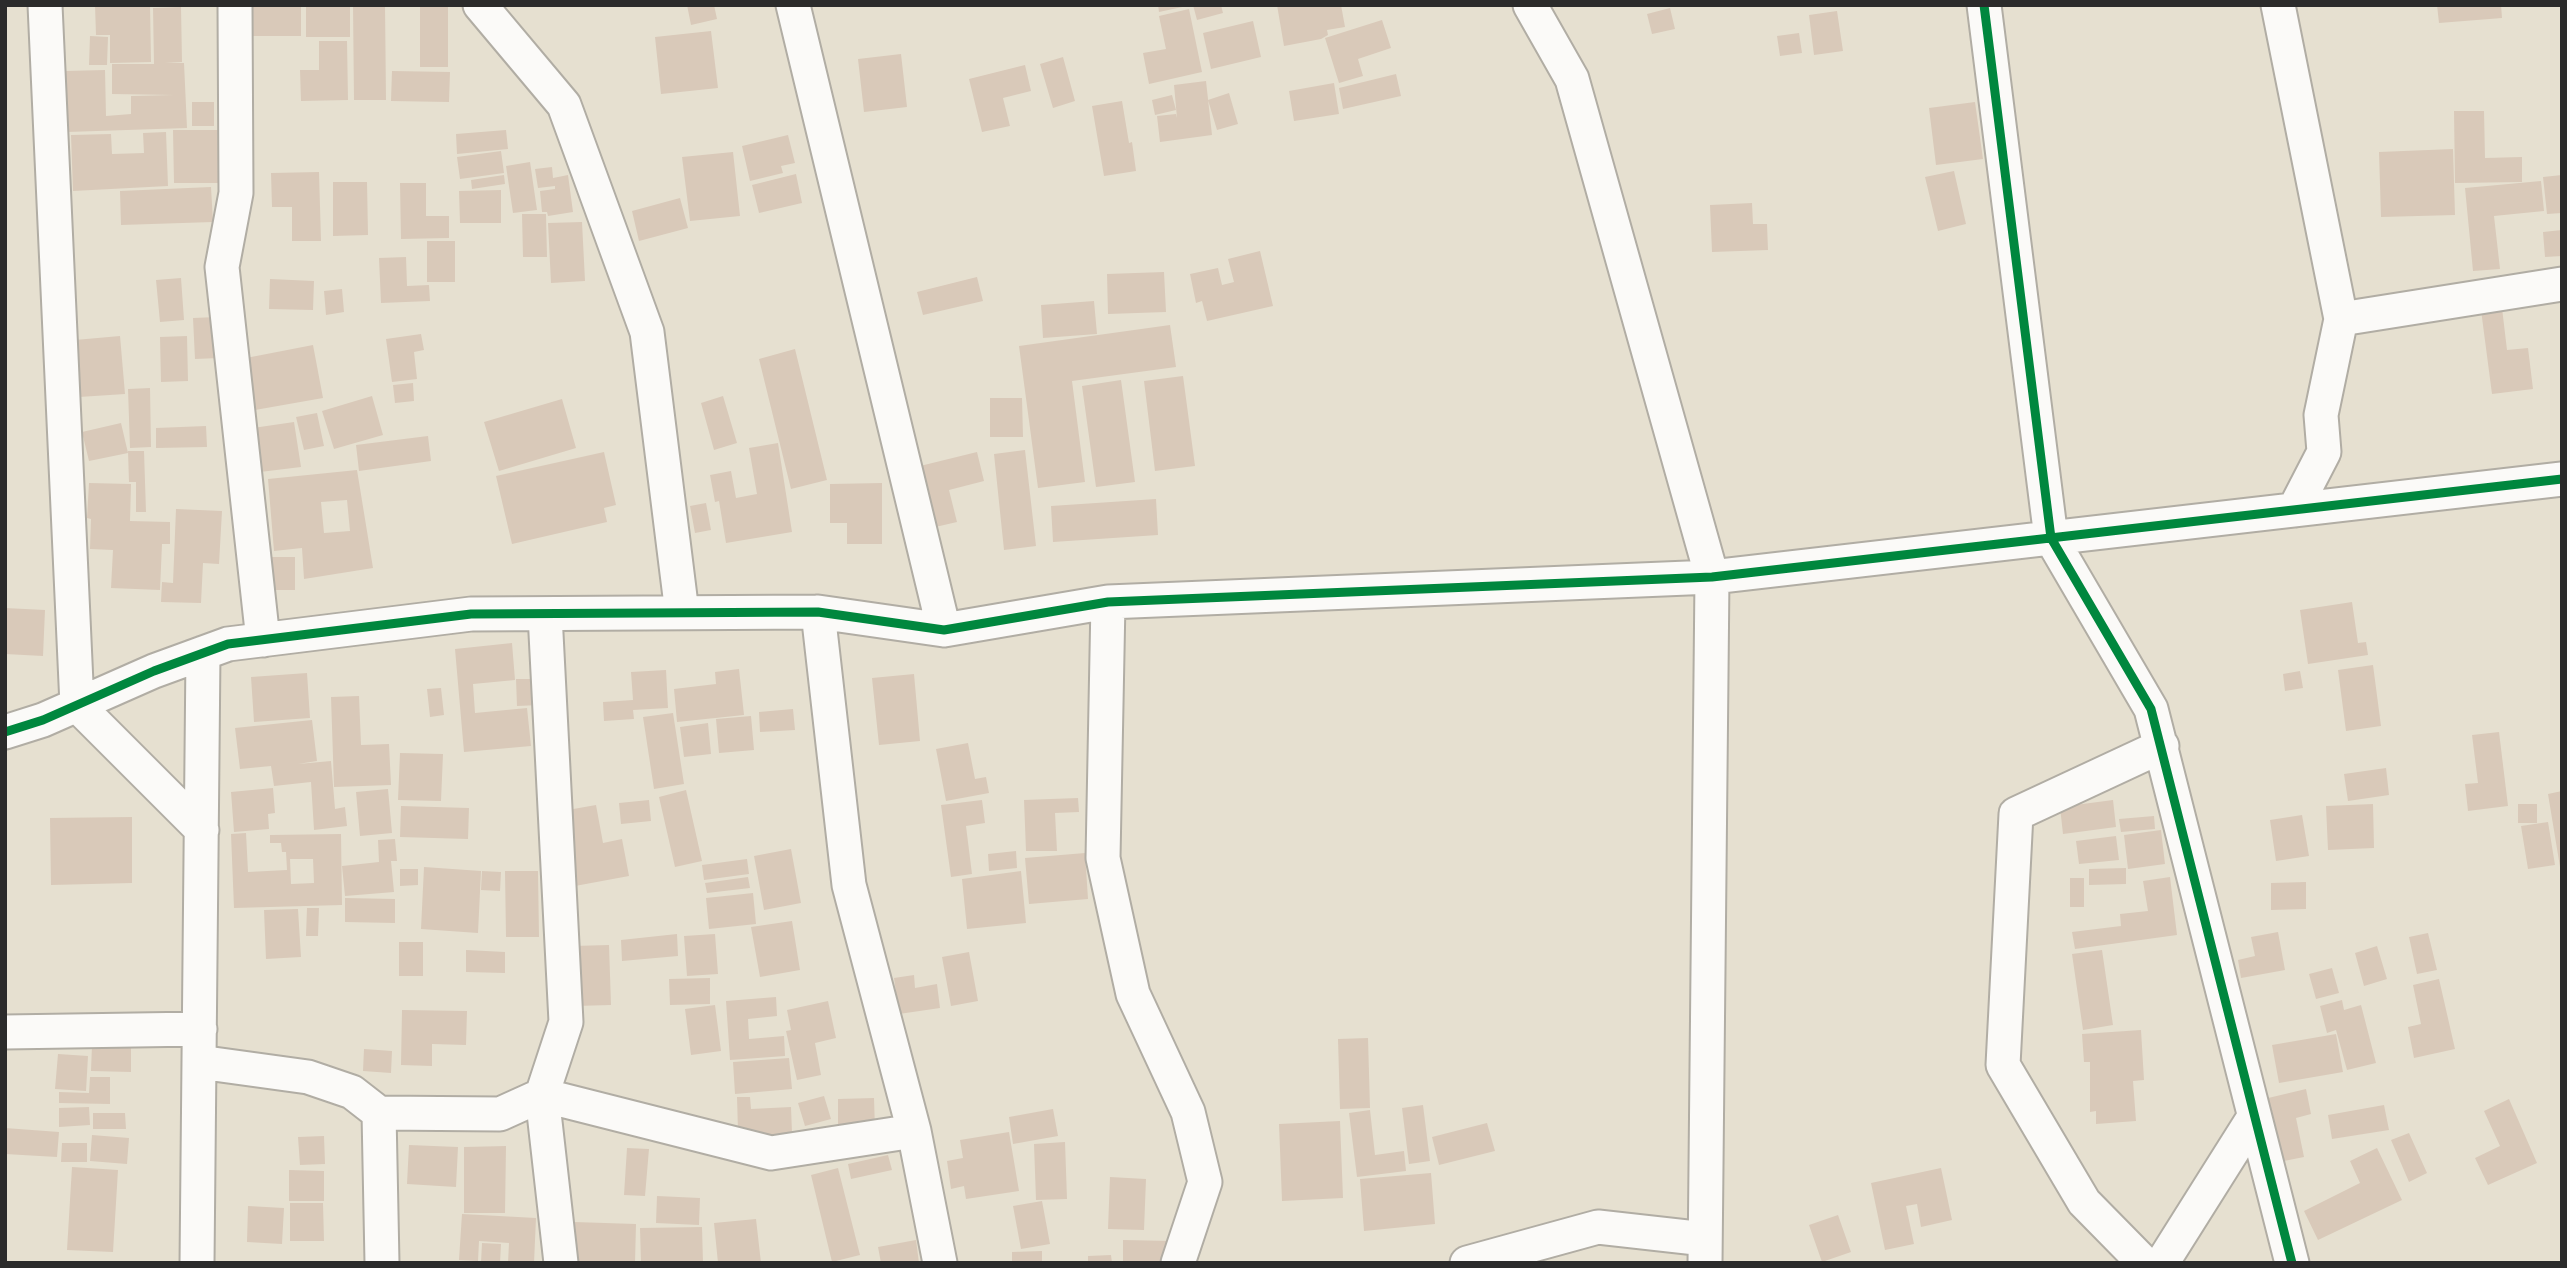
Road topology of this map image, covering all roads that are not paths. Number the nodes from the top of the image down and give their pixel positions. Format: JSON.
{"nodes":[{"id":1,"x":45,"y":5,"type":"edge"},
{"id":2,"x":235,"y":5,"type":"edge"},
{"id":3,"x":480,"y":5,"type":"edge"},
{"id":4,"x":793,"y":5,"type":"edge"},
{"id":5,"x":1530,"y":5,"type":"edge"},
{"id":6,"x":1984,"y":5,"type":"edge"},
{"id":7,"x":2278,"y":5,"type":"edge"},
{"id":8,"x":2562,"y":284,"type":"edge"},
{"id":9,"x":2341,"y":319,"type":"junction"},
{"id":10,"x":2562,"y":479,"type":"edge"},
{"id":11,"x":2294,"y":510,"type":"junction"},
{"id":12,"x":2051,"y":538,"type":"junction"},
{"id":13,"x":1713,"y":577,"type":"junction"},
{"id":14,"x":1108,"y":602,"type":"junction"},
{"id":15,"x":818,"y":612,"type":"junction"},
{"id":16,"x":682,"y":613,"type":"junction"},
{"id":17,"x":545,"y":614,"type":"junction"},
{"id":18,"x":944,"y":630,"type":"junction"},
{"id":19,"x":264,"y":640,"type":"junction"},
{"id":20,"x":203,"y":653,"type":"junction"},
{"id":21,"x":77,"y":705,"type":"junction"},
{"id":22,"x":5,"y":733,"type":"edge"},
{"id":23,"x":2162,"y":746,"type":"junction"},
{"id":24,"x":202,"y":830,"type":"junction"},
{"id":25,"x":200,"y":1029,"type":"junction"},
{"id":26,"x":5,"y":1032,"type":"edge"},
{"id":27,"x":199,"y":1062,"type":"junction"},
{"id":28,"x":542,"y":1095,"type":"junction"},
{"id":29,"x":379,"y":1113,"type":"junction"},
{"id":30,"x":2254,"y":1117,"type":"junction"},
{"id":31,"x":914,"y":1131,"type":"junction"},
{"id":32,"x":1709,"y":1255,"type":"edge"},
{"id":33,"x":1180,"y":1262,"type":"edge"},
{"id":34,"x":197,"y":1263,"type":"edge"},
{"id":35,"x":382,"y":1263,"type":"edge"},
{"id":36,"x":561,"y":1263,"type":"edge"},
{"id":37,"x":940,"y":1263,"type":"edge"},
{"id":38,"x":1466,"y":1263,"type":"edge"},
{"id":39,"x":2144,"y":1263,"type":"edge"},
{"id":40,"x":2162,"y":1263,"type":"edge"},
{"id":41,"x":2292,"y":1263,"type":"edge"}],
"edges":[{"from":1,"to":21,"type":"street"},
{"from":2,"to":19,"type":"street"},
{"from":3,"to":16,"type":"street"},
{"from":4,"to":18,"type":"street"},
{"from":5,"to":13,"type":"street"},
{"from":6,"to":12,"type":"street"},
{"from":7,"to":9,"type":"street"},
{"from":8,"to":9,"type":"street"},
{"from":9,"to":11,"type":"street"},
{"from":10,"to":11,"type":"street"},
{"from":11,"to":12,"type":"street"},
{"from":12,"to":13,"type":"street"},
{"from":12,"to":23,"type":"street"},
{"from":13,"to":14,"type":"street"},
{"from":13,"to":32,"type":"street"},
{"from":14,"to":18,"type":"street"},
{"from":14,"to":33,"type":"street"},
{"from":15,"to":16,"type":"street"},
{"from":15,"to":18,"type":"street"},
{"from":15,"to":31,"type":"street"},
{"from":16,"to":17,"type":"street"},
{"from":17,"to":19,"type":"street"},
{"from":17,"to":28,"type":"street"},
{"from":19,"to":20,"type":"street"},
{"from":20,"to":21,"type":"street"},
{"from":20,"to":24,"type":"street"},
{"from":21,"to":22,"type":"street"},
{"from":21,"to":24,"type":"street"},
{"from":23,"to":30,"type":"street"},
{"from":23,"to":39,"type":"street"},
{"from":24,"to":25,"type":"street"},
{"from":25,"to":26,"type":"street"},
{"from":25,"to":27,"type":"street"},
{"from":27,"to":29,"type":"street"},
{"from":27,"to":34,"type":"street"},
{"from":28,"to":29,"type":"street"},
{"from":28,"to":31,"type":"street"},
{"from":28,"to":36,"type":"street"},
{"from":29,"to":35,"type":"street"},
{"from":30,"to":40,"type":"street"},
{"from":30,"to":41,"type":"street"},
{"from":31,"to":37,"type":"street"},
{"from":32,"to":38,"type":"street"}]}
